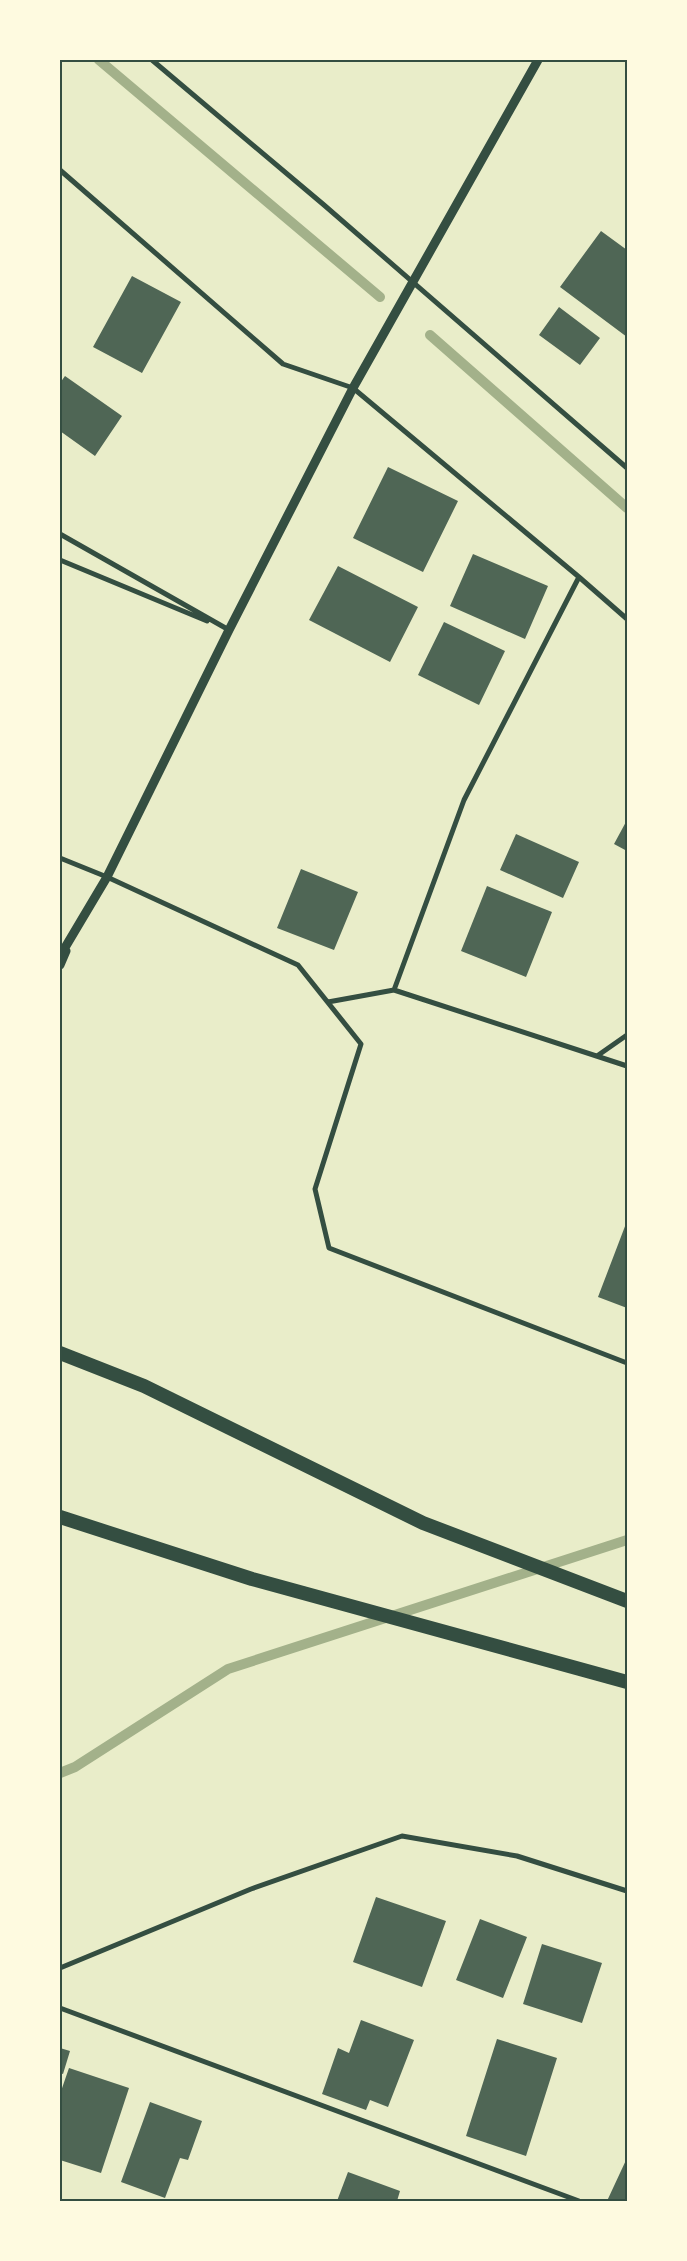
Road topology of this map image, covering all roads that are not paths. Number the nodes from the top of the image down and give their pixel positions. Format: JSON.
{"nodes":[{"id":1,"x":152,"y":60,"type":"edge"},
{"id":2,"x":538,"y":60,"type":"edge"},
{"id":3,"x":60,"y":170,"type":"edge"},
{"id":4,"x":413,"y":281,"type":"junction"},
{"id":5,"x":352,"y":388,"type":"junction"},
{"id":6,"x":627,"y":468,"type":"edge"},
{"id":7,"x":60,"y":534,"type":"edge"},
{"id":8,"x":60,"y":560,"type":"edge"},
{"id":9,"x":579,"y":577,"type":"junction"},
{"id":10,"x":627,"y":619,"type":"edge"},
{"id":11,"x":229,"y":630,"type":"junction"},
{"id":12,"x":60,"y":858,"type":"edge"},
{"id":13,"x":107,"y":877,"type":"junction"},
{"id":14,"x":72,"y":935,"type":"junction"},
{"id":15,"x":60,"y":956,"type":"edge"},
{"id":16,"x":60,"y":965,"type":"edge"},
{"id":17,"x":394,"y":990,"type":"junction"},
{"id":18,"x":328,"y":1002,"type":"junction"},
{"id":19,"x":627,"y":1035,"type":"edge"},
{"id":20,"x":597,"y":1056,"type":"junction"},
{"id":21,"x":627,"y":1066,"type":"edge"},
{"id":22,"x":60,"y":1353,"type":"edge"},
{"id":23,"x":627,"y":1363,"type":"edge"},
{"id":24,"x":60,"y":1517,"type":"edge"},
{"id":25,"x":627,"y":1602,"type":"edge"},
{"id":26,"x":627,"y":1682,"type":"edge"},
{"id":27,"x":627,"y":1891,"type":"edge"},
{"id":28,"x":60,"y":1968,"type":"edge"},
{"id":29,"x":60,"y":2008,"type":"edge"},
{"id":30,"x":579,"y":2201,"type":"edge"}],
"edges":[{"from":1,"to":4,"type":"street"},
{"from":2,"to":4,"type":"street"},
{"from":3,"to":5,"type":"street"},
{"from":4,"to":5,"type":"street"},
{"from":4,"to":6,"type":"street"},
{"from":5,"to":9,"type":"street"},
{"from":5,"to":11,"type":"street"},
{"from":7,"to":11,"type":"street"},
{"from":8,"to":11,"type":"street"},
{"from":9,"to":10,"type":"street"},
{"from":9,"to":17,"type":"street"},
{"from":11,"to":13,"type":"street"},
{"from":12,"to":13,"type":"street"},
{"from":13,"to":14,"type":"street"},
{"from":13,"to":18,"type":"street"},
{"from":14,"to":15,"type":"street"},
{"from":14,"to":16,"type":"street"},
{"from":17,"to":18,"type":"street"},
{"from":17,"to":20,"type":"street"},
{"from":18,"to":23,"type":"street"},
{"from":19,"to":20,"type":"street"},
{"from":20,"to":21,"type":"street"},
{"from":22,"to":25,"type":"highway"},
{"from":24,"to":26,"type":"highway"},
{"from":27,"to":28,"type":"street"},
{"from":29,"to":30,"type":"street"}]}
